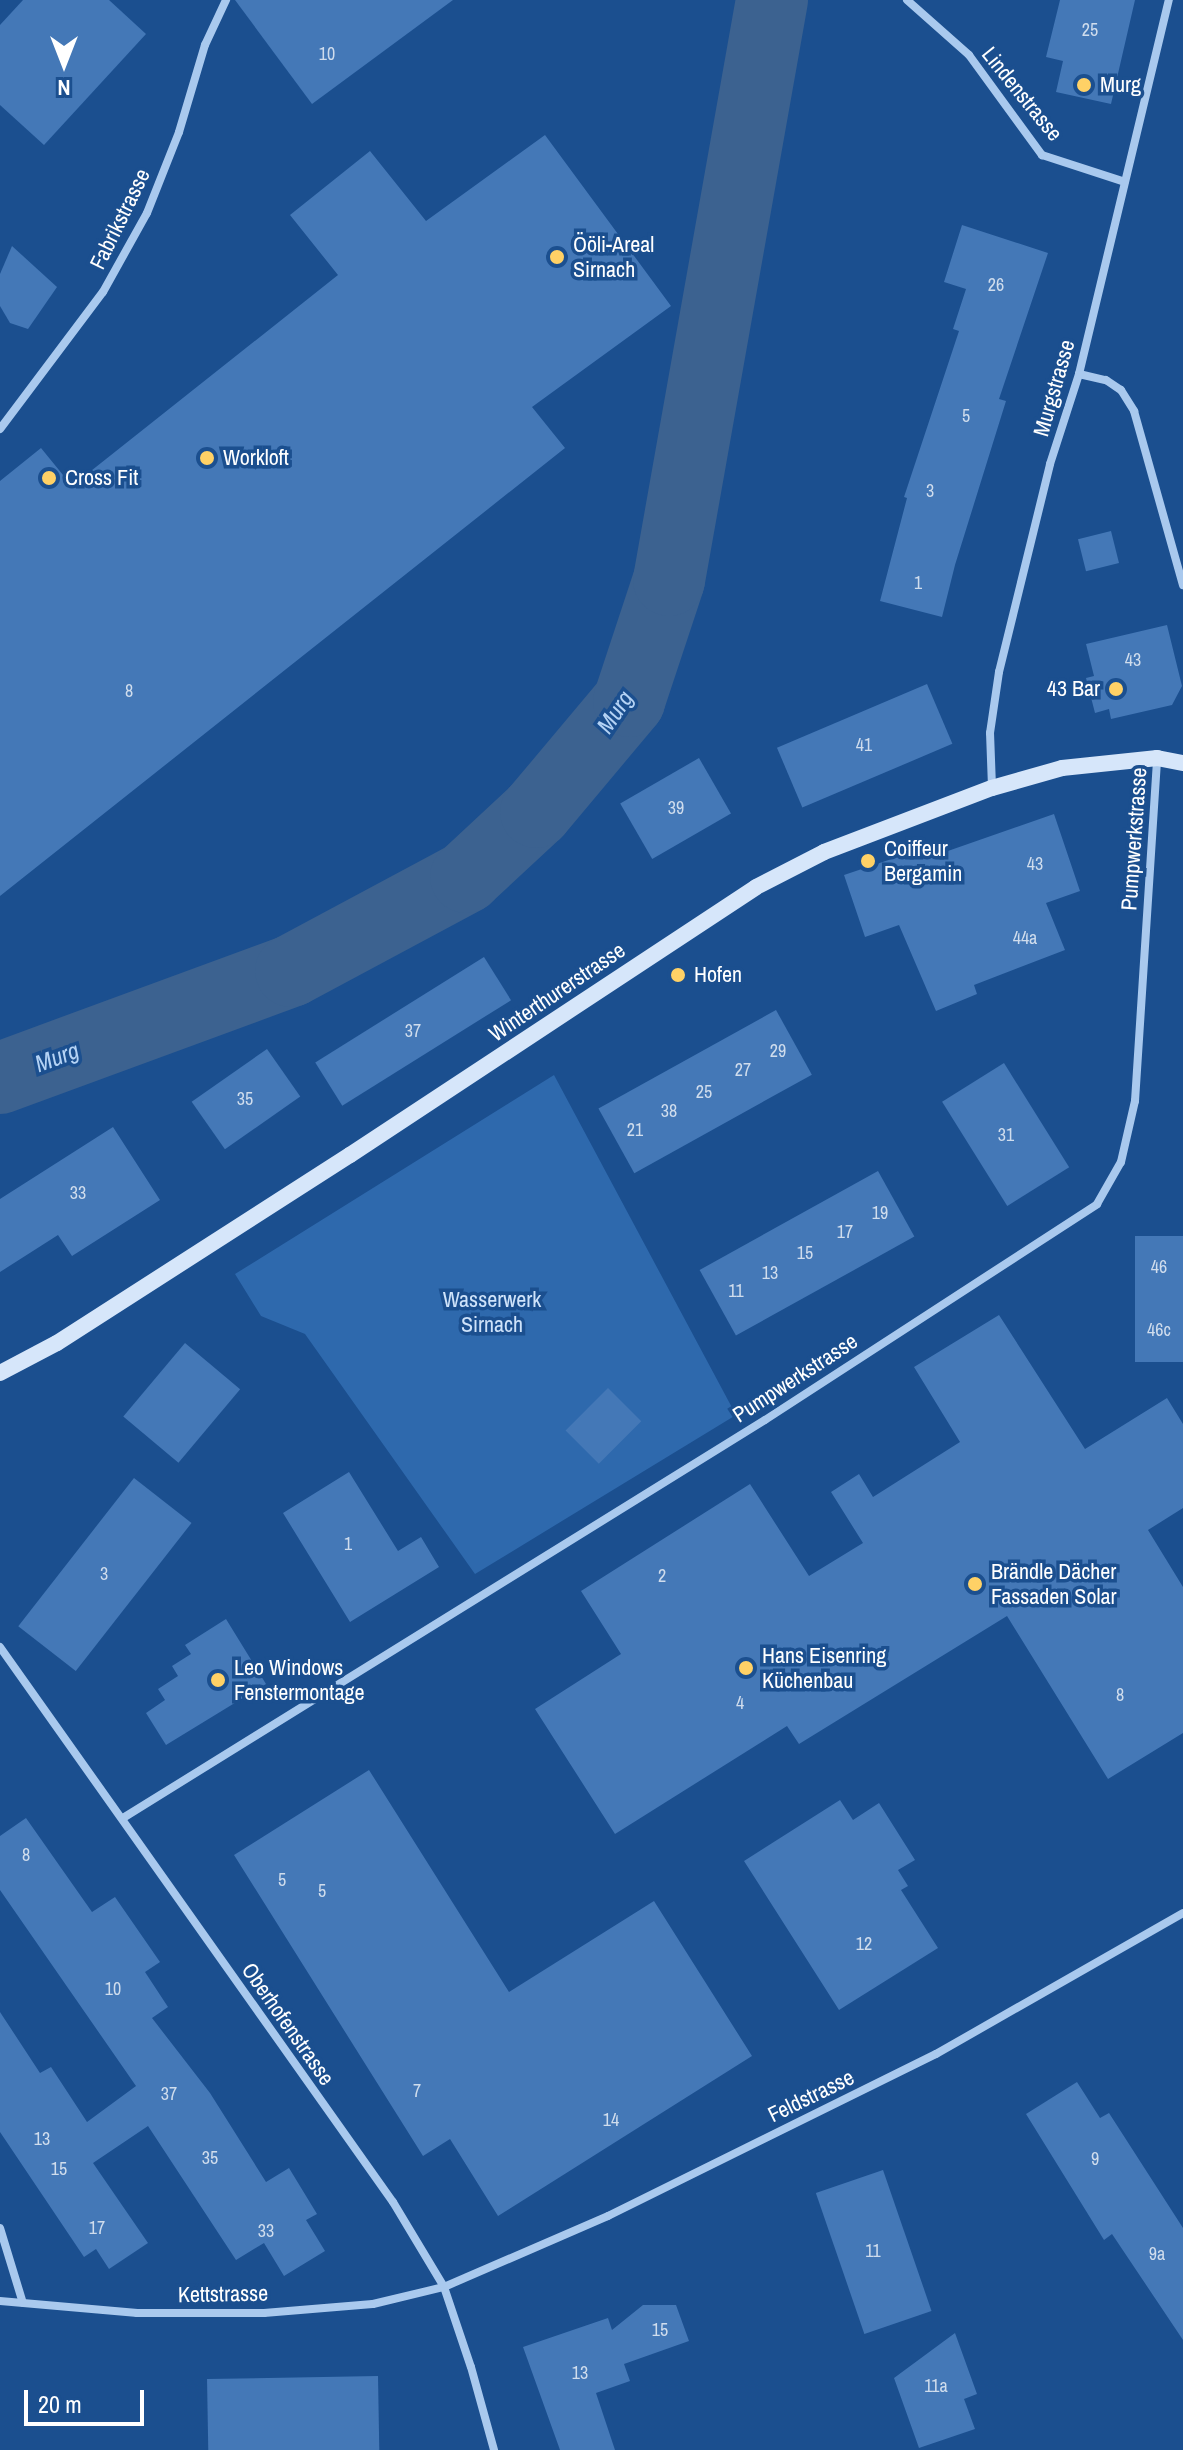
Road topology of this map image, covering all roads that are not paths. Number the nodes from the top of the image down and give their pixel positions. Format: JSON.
{"nodes":[{"id":1,"x":226,"y":0,"type":"edge"},
{"id":2,"x":907,"y":0,"type":"edge"},
{"id":3,"x":1169,"y":0,"type":"edge"},
{"id":4,"x":1125,"y":182,"type":"junction"},
{"id":5,"x":1079,"y":374,"type":"junction"},
{"id":6,"x":0,"y":429,"type":"edge"},
{"id":7,"x":1183,"y":585,"type":"edge"},
{"id":8,"x":1157,"y":758,"type":"junction"},
{"id":9,"x":1183,"y":763,"type":"edge"},
{"id":10,"x":992,"y":788,"type":"junction"},
{"id":11,"x":0,"y":1373,"type":"edge"},
{"id":12,"x":0,"y":1647,"type":"edge"},
{"id":13,"x":123,"y":1818,"type":"junction"},
{"id":14,"x":1183,"y":1913,"type":"edge"},
{"id":15,"x":0,"y":2228,"type":"edge"},
{"id":16,"x":444,"y":2287,"type":"junction"},
{"id":17,"x":0,"y":2301,"type":"edge"},
{"id":18,"x":23,"y":2303,"type":"junction"},
{"id":19,"x":494,"y":2450,"type":"edge"}],
"edges":[{"from":1,"to":6,"type":"street","name":"Fabrikstrasse"},
{"from":2,"to":4,"type":"street","name":"Lindenstrasse"},
{"from":3,"to":4,"type":"street","name":"Murgstrasse"},
{"from":4,"to":5,"type":"street","name":"Murgstrasse"},
{"from":5,"to":7,"type":"street"},
{"from":5,"to":10,"type":"street","name":"Murgstrasse"},
{"from":8,"to":9,"type":"street","name":"Winterthurerstrasse"},
{"from":8,"to":10,"type":"street","name":"Winterthurerstrasse"},
{"from":8,"to":13,"type":"street","name":"Pumpwerkstrasse"},
{"from":10,"to":11,"type":"street","name":"Winterthurerstrasse"},
{"from":12,"to":13,"type":"street","name":"Oberhofenstrasse"},
{"from":13,"to":16,"type":"street","name":"Oberhofenstrasse"},
{"from":14,"to":16,"type":"street","name":"Feldstrasse"},
{"from":15,"to":18,"type":"street"},
{"from":16,"to":18,"type":"street","name":"Kettstrasse"},
{"from":16,"to":19,"type":"street","name":"Oberhofenstrasse"},
{"from":17,"to":18,"type":"street","name":"Kettstrasse"}]}
